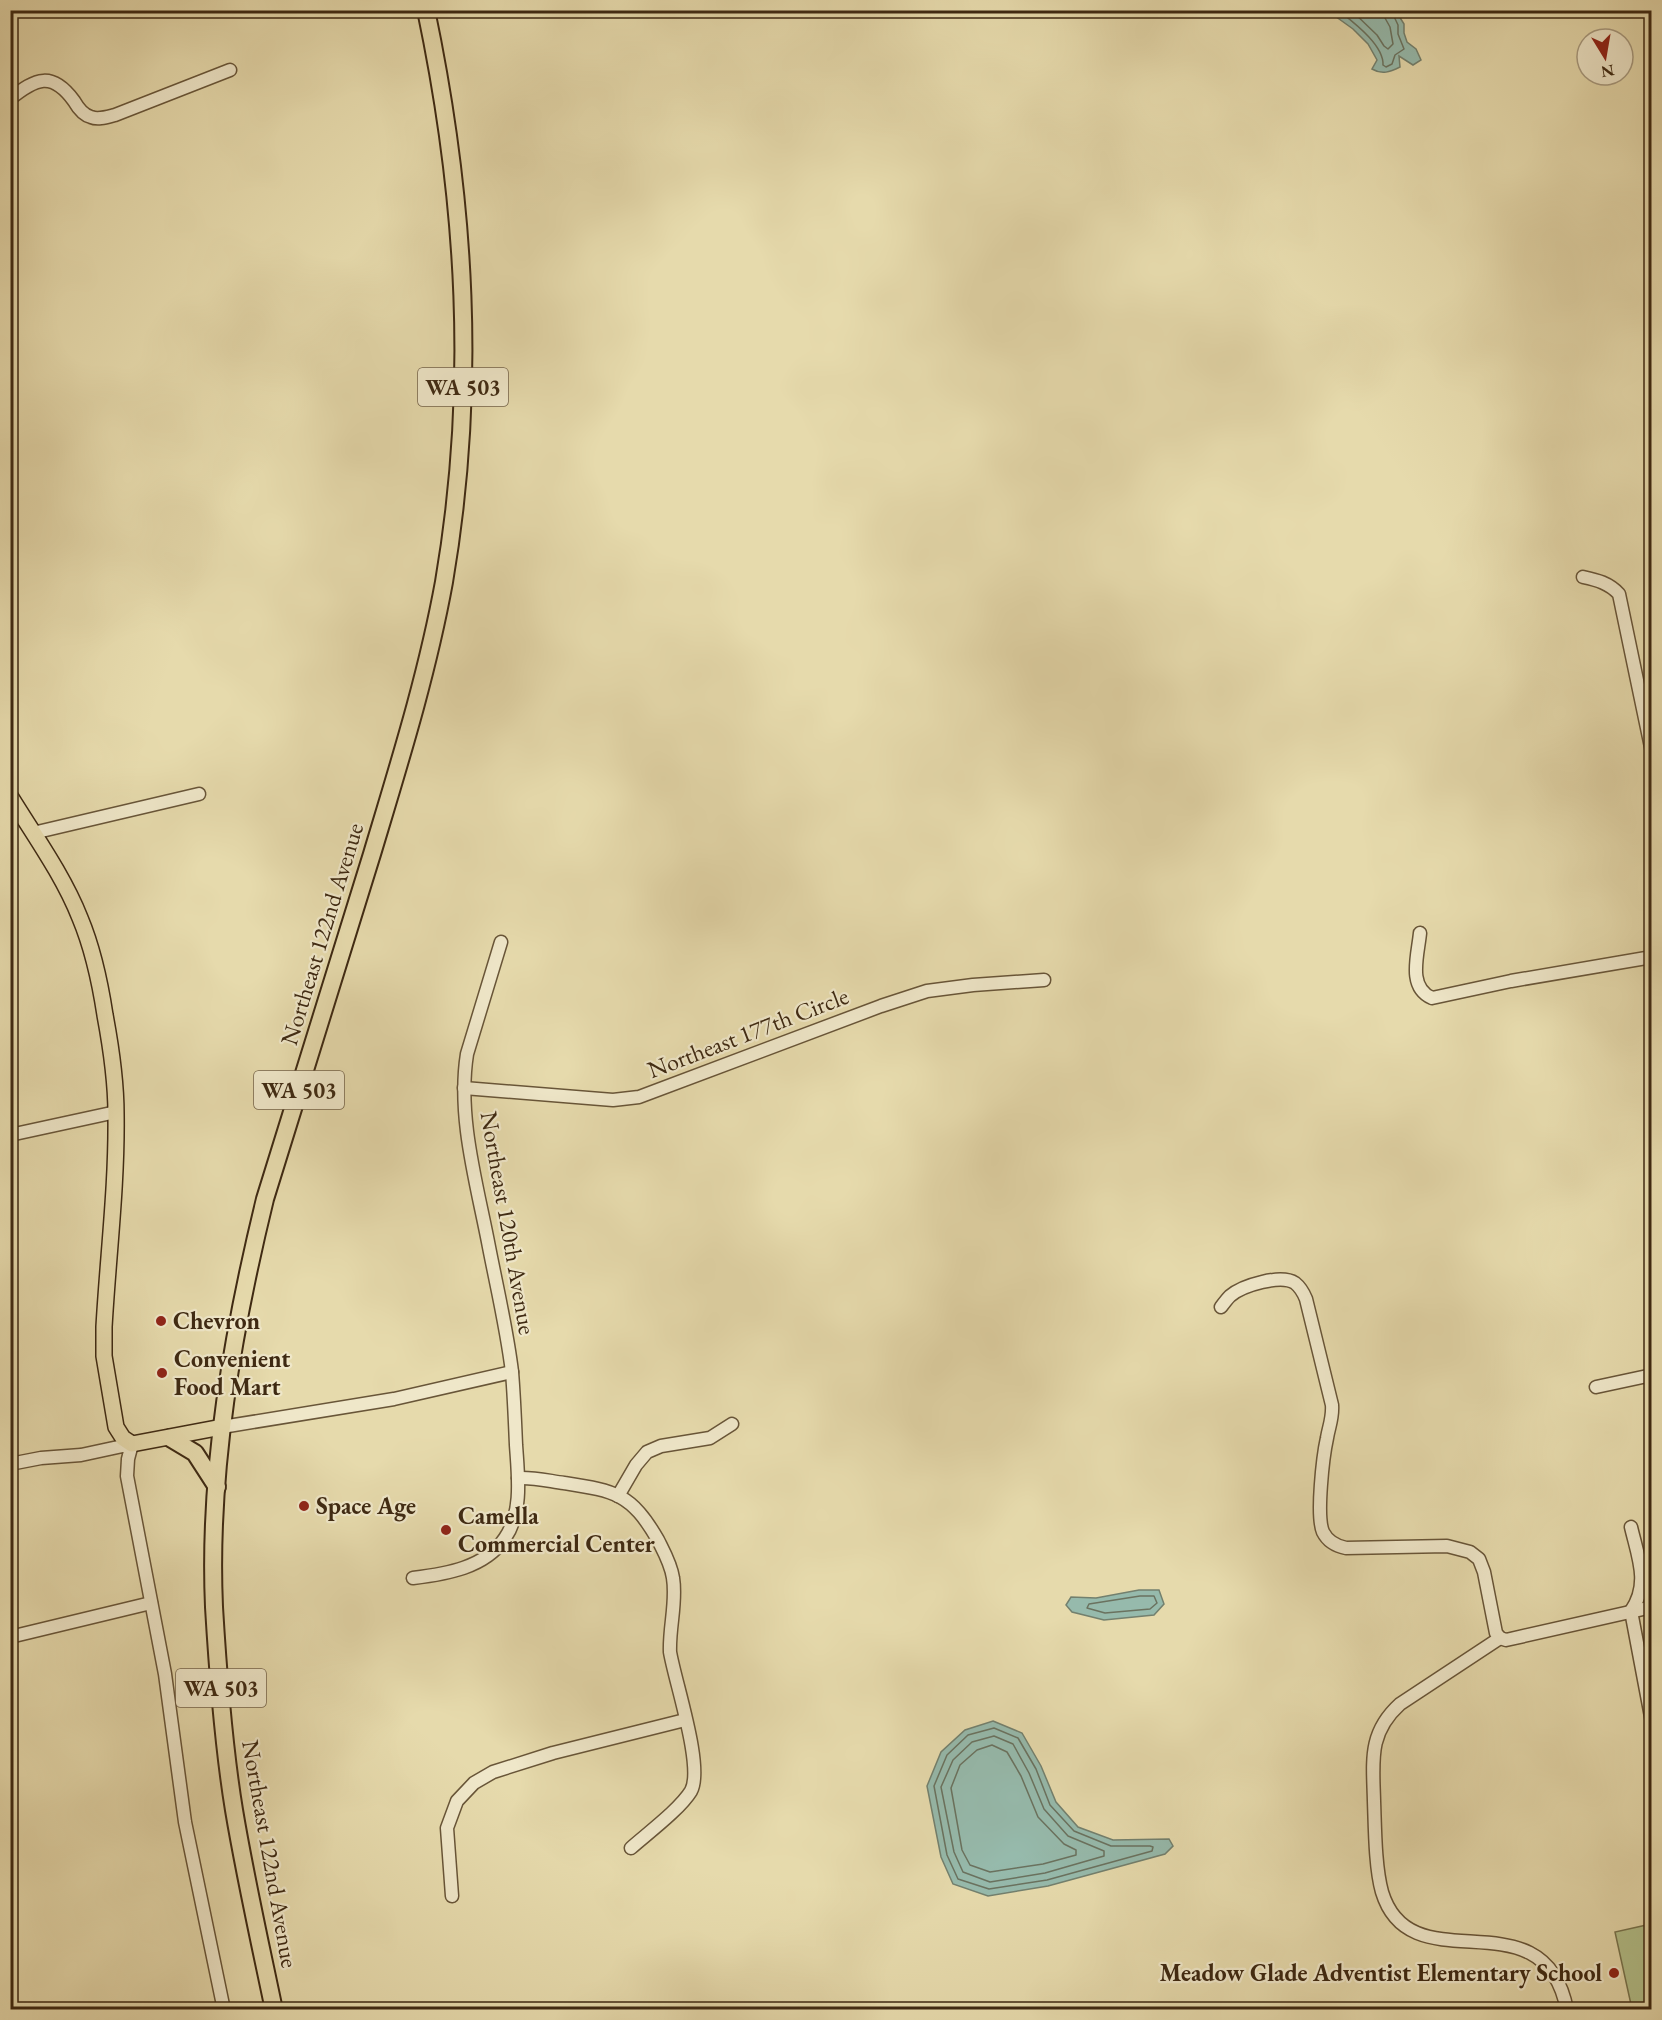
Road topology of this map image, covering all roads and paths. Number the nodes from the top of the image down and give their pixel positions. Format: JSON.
{"nodes":[{"id":1,"x":426,"y":10,"type":"edge"},
{"id":2,"x":230,"y":70,"type":"dead end"},
{"id":3,"x":10,"y":99,"type":"edge"},
{"id":4,"x":1583,"y":577,"type":"dead end"},
{"id":5,"x":1652,"y":752,"type":"edge"},
{"id":6,"x":199,"y":794,"type":"dead end"},
{"id":7,"x":10,"y":796,"type":"edge"},
{"id":8,"x":33,"y":833,"type":"junction"},
{"id":9,"x":1420,"y":933,"type":"dead end"},
{"id":10,"x":501,"y":942,"type":"dead end"},
{"id":11,"x":1652,"y":957,"type":"edge"},
{"id":12,"x":1044,"y":980,"type":"dead end"},
{"id":13,"x":464,"y":1088,"type":"junction"},
{"id":14,"x":116,"y":1112,"type":"junction"},
{"id":15,"x":10,"y":1135,"type":"edge"},
{"id":16,"x":1221,"y":1307,"type":"dead end"},
{"id":17,"x":512,"y":1372,"type":"junction"},
{"id":18,"x":1652,"y":1375,"type":"edge"},
{"id":19,"x":1596,"y":1387,"type":"dead end"},
{"id":20,"x":732,"y":1424,"type":"dead end"},
{"id":21,"x":222,"y":1427,"type":"junction"},
{"id":22,"x":170,"y":1438,"type":"junction"},
{"id":23,"x":132,"y":1444,"type":"junction"},
{"id":24,"x":10,"y":1464,"type":"edge"},
{"id":25,"x":518,"y":1478,"type":"junction"},
{"id":26,"x":217,"y":1487,"type":"junction"},
{"id":27,"x":618,"y":1496,"type":"junction"},
{"id":28,"x":1631,"y":1527,"type":"dead end"},
{"id":29,"x":412,"y":1578,"type":"dead end"},
{"id":30,"x":151,"y":1603,"type":"junction"},
{"id":31,"x":1652,"y":1607,"type":"edge"},
{"id":32,"x":1631,"y":1611,"type":"junction"},
{"id":33,"x":10,"y":1637,"type":"edge"},
{"id":34,"x":1500,"y":1638,"type":"junction"},
{"id":35,"x":685,"y":1720,"type":"junction"},
{"id":36,"x":1652,"y":1722,"type":"edge"},
{"id":37,"x":631,"y":1848,"type":"dead end"},
{"id":38,"x":452,"y":1896,"type":"dead end"},
{"id":39,"x":224,"y":2010,"type":"edge"},
{"id":40,"x":274,"y":2010,"type":"edge"},
{"id":41,"x":1567,"y":2010,"type":"edge"}],
"edges":[{"from":1,"to":21,"type":"highway","name":"Northeast 122nd Avenue","number":"WA 503"},
{"from":2,"to":3,"type":"street"},
{"from":4,"to":5,"type":"street"},
{"from":6,"to":8,"type":"street"},
{"from":7,"to":8,"type":"main road"},
{"from":8,"to":14,"type":"main road"},
{"from":9,"to":11,"type":"street"},
{"from":10,"to":13,"type":"street","name":"Northeast 120th Avenue"},
{"from":12,"to":13,"type":"street","name":"Northeast 177th Circle"},
{"from":13,"to":17,"type":"street","name":"Northeast 120th Avenue"},
{"from":14,"to":15,"type":"street"},
{"from":14,"to":23,"type":"main road"},
{"from":16,"to":34,"type":"street"},
{"from":17,"to":21,"type":"street"},
{"from":17,"to":25,"type":"street","name":"Northeast 120th Avenue"},
{"from":18,"to":19,"type":"street"},
{"from":20,"to":27,"type":"street"},
{"from":21,"to":22,"type":"main road"},
{"from":21,"to":26,"type":"highway","name":"Northeast 122nd Avenue","number":"WA 503"},
{"from":22,"to":23,"type":"main road"},
{"from":22,"to":26,"type":"highway"},
{"from":23,"to":24,"type":"street"},
{"from":23,"to":30,"type":"street"},
{"from":25,"to":27,"type":"street"},
{"from":25,"to":29,"type":"street","name":"Northeast 120th Avenue"},
{"from":26,"to":40,"type":"highway","name":"Northeast 122nd Avenue","number":"WA 503"},
{"from":27,"to":35,"type":"street"},
{"from":28,"to":32,"type":"street"},
{"from":30,"to":33,"type":"street"},
{"from":30,"to":39,"type":"street"},
{"from":31,"to":32,"type":"street"},
{"from":32,"to":34,"type":"street"},
{"from":32,"to":36,"type":"street"},
{"from":34,"to":41,"type":"street"},
{"from":35,"to":37,"type":"street"},
{"from":35,"to":38,"type":"street"}]}
